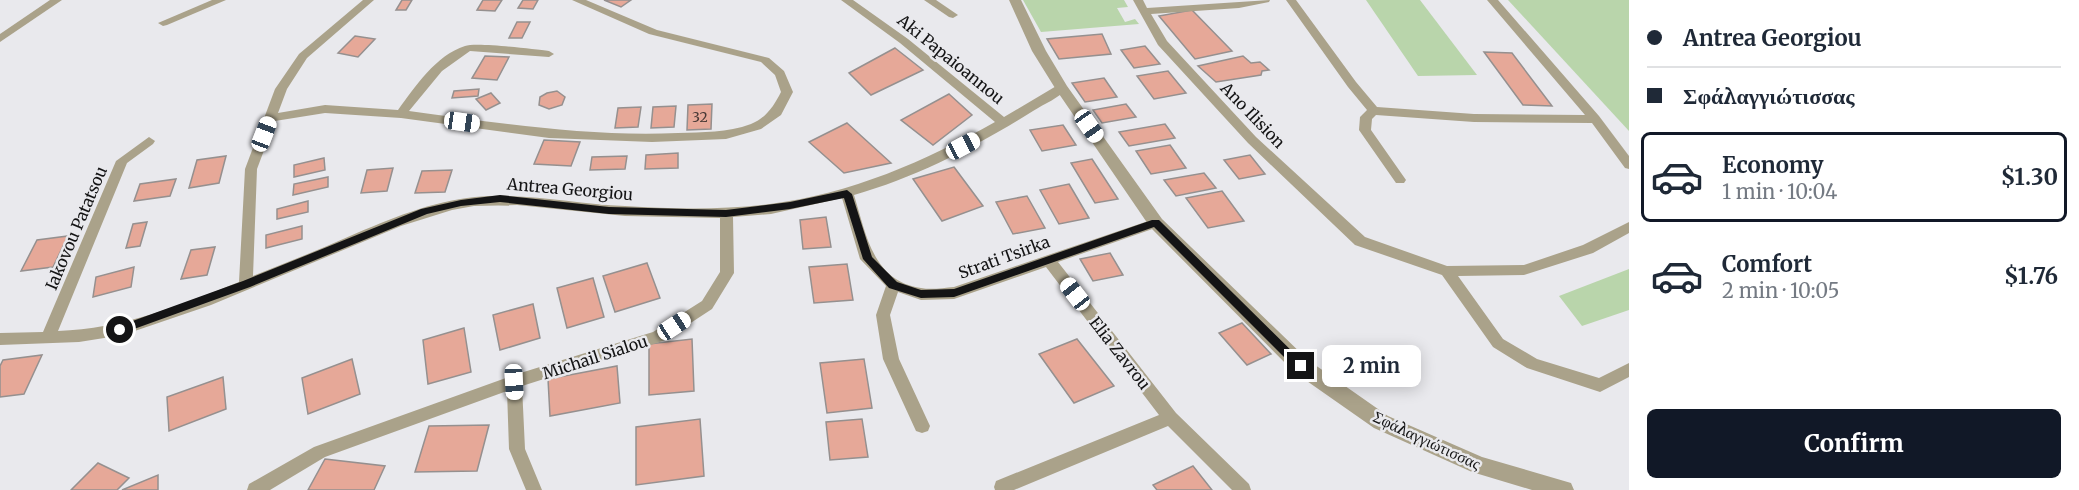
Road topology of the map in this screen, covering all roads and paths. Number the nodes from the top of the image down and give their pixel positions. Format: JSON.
{"nodes":[{"id":1,"x":57,"y":0,"type":"edge"},
{"id":2,"x":221,"y":0,"type":"edge"},
{"id":3,"x":369,"y":0,"type":"edge"},
{"id":4,"x":577,"y":0,"type":"edge"},
{"id":5,"x":846,"y":0,"type":"edge"},
{"id":6,"x":929,"y":0,"type":"edge"},
{"id":7,"x":1015,"y":0,"type":"edge"},
{"id":8,"x":1265,"y":0,"type":"edge"},
{"id":9,"x":1291,"y":0,"type":"edge"},
{"id":10,"x":1492,"y":0,"type":"edge"},
{"id":11,"x":1141,"y":5,"type":"edge"},
{"id":12,"x":953,"y":15,"type":"dead end"},
{"id":13,"x":163,"y":23,"type":"dead end"},
{"id":14,"x":0,"y":39,"type":"edge"},
{"id":15,"x":549,"y":54,"type":"dead end"},
{"id":16,"x":1062,"y":88,"type":"junction"},
{"id":17,"x":1374,"y":111,"type":"junction"},
{"id":18,"x":401,"y":114,"type":"junction"},
{"id":19,"x":270,"y":118,"type":"junction"},
{"id":20,"x":1594,"y":119,"type":"junction"},
{"id":21,"x":1005,"y":124,"type":"junction"},
{"id":22,"x":149,"y":141,"type":"dead end"},
{"id":23,"x":1629,"y":165,"type":"edge"},
{"id":24,"x":1400,"y":180,"type":"dead end"},
{"id":25,"x":847,"y":194,"type":"junction"},
{"id":26,"x":726,"y":213,"type":"junction"},
{"id":27,"x":1156,"y":223,"type":"junction"},
{"id":28,"x":1629,"y":227,"type":"edge"},
{"id":29,"x":1048,"y":259,"type":"junction"},
{"id":30,"x":1447,"y":271,"type":"junction"},
{"id":31,"x":246,"y":284,"type":"junction"},
{"id":32,"x":893,"y":285,"type":"junction"},
{"id":33,"x":48,"y":338,"type":"junction"},
{"id":34,"x":0,"y":339,"type":"edge"},
{"id":35,"x":1629,"y":369,"type":"edge"},
{"id":36,"x":514,"y":382,"type":"junction"},
{"id":37,"x":1170,"y":418,"type":"junction"},
{"id":38,"x":922,"y":426,"type":"dead end"},
{"id":39,"x":1002,"y":487,"type":"dead end"},
{"id":40,"x":255,"y":490,"type":"edge"},
{"id":41,"x":534,"y":490,"type":"edge"},
{"id":42,"x":1242,"y":490,"type":"edge"},
{"id":43,"x":1564,"y":490,"type":"edge"}],
"edges":[{"from":1,"to":14,"type":"street"},
{"from":2,"to":13,"type":"street"},
{"from":3,"to":19,"type":"street"},
{"from":4,"to":18,"type":"street"},
{"from":5,"to":21,"type":"street","name":"Aki Papaioannou"},
{"from":6,"to":12,"type":"street"},
{"from":7,"to":16,"type":"street","name":"Σφάλαγγιώτισσας"},
{"from":8,"to":11,"type":"street"},
{"from":9,"to":17,"type":"street"},
{"from":10,"to":20,"type":"street"},
{"from":11,"to":30,"type":"street","name":"Ano Ilision"},
{"from":15,"to":18,"type":"street"},
{"from":16,"to":21,"type":"street","name":"Antrea Georgiou"},
{"from":16,"to":27,"type":"street","name":"Σφάλαγγιώτισσας"},
{"from":17,"to":20,"type":"street"},
{"from":17,"to":24,"type":"street"},
{"from":18,"to":19,"type":"street"},
{"from":19,"to":31,"type":"street"},
{"from":20,"to":23,"type":"street"},
{"from":21,"to":25,"type":"street","name":"Antrea Georgiou"},
{"from":22,"to":33,"type":"street","name":"Iakovou Patatsou"},
{"from":25,"to":26,"type":"street","name":"Antrea Georgiou"},
{"from":25,"to":32,"type":"street","name":"Strati Tsirka"},
{"from":26,"to":31,"type":"street","name":"Antrea Georgiou"},
{"from":26,"to":36,"type":"street","name":"Michail Sialou"},
{"from":27,"to":29,"type":"street","name":"Strati Tsirka"},
{"from":27,"to":43,"type":"street","name":"Σφάλαγγιώτισσας"},
{"from":28,"to":30,"type":"street"},
{"from":29,"to":32,"type":"street","name":"Strati Tsirka"},
{"from":29,"to":37,"type":"street","name":"Elia Zavrou"},
{"from":30,"to":35,"type":"street"},
{"from":31,"to":33,"type":"street","name":"Antrea Georgiou"},
{"from":32,"to":38,"type":"street"},
{"from":33,"to":34,"type":"street","name":"Antrea Georgiou"},
{"from":36,"to":40,"type":"street","name":"Michail Sialou"},
{"from":36,"to":41,"type":"street"},
{"from":37,"to":39,"type":"street"},
{"from":37,"to":42,"type":"street","name":"Elia Zavrou"}]}
